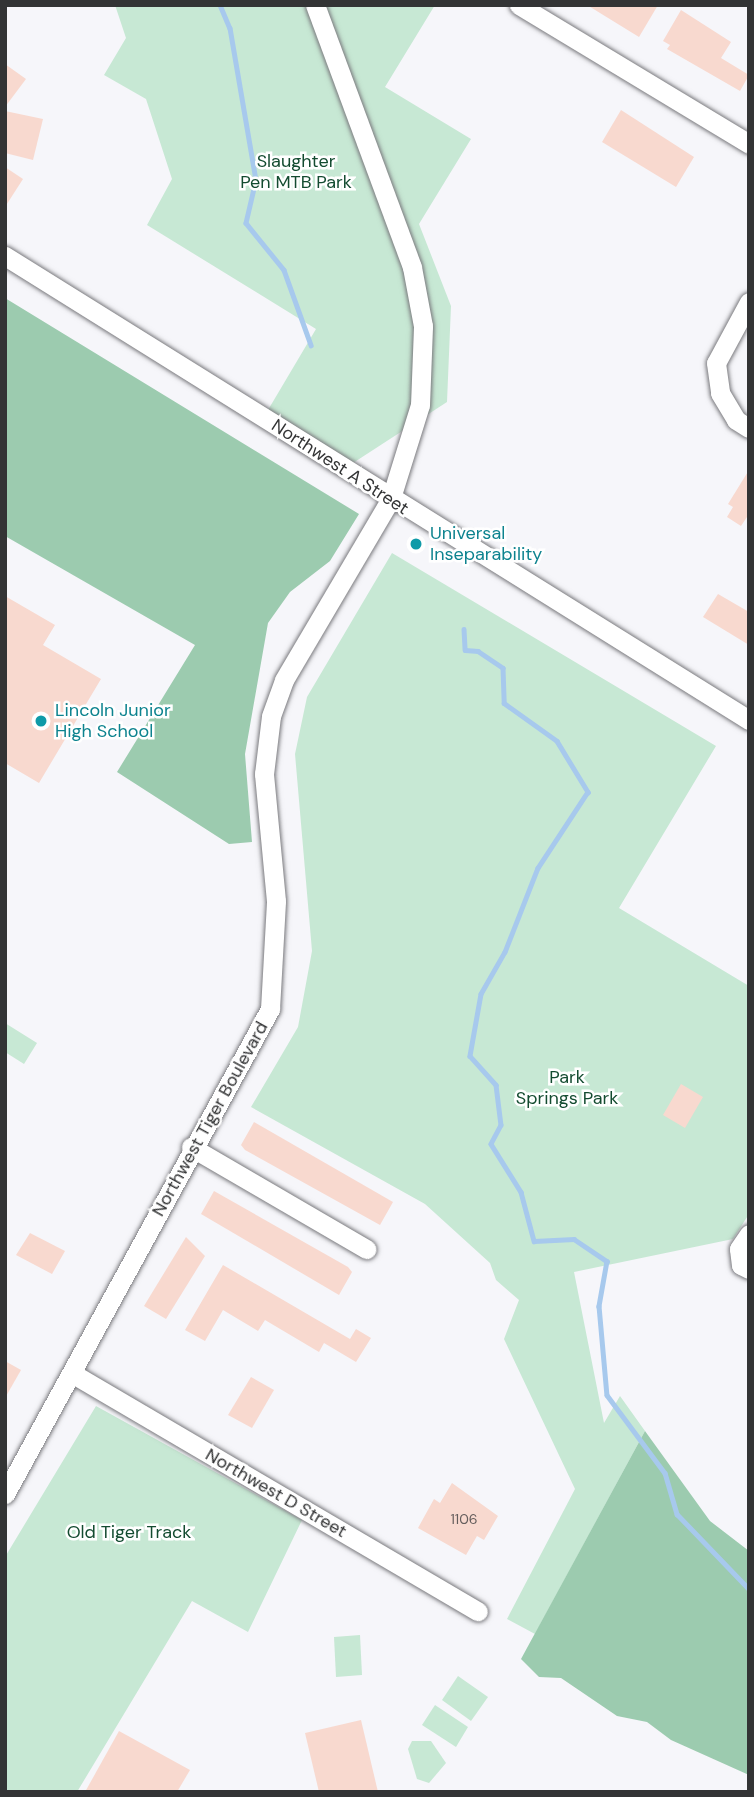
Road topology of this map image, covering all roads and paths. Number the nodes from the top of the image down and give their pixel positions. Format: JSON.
{"nodes":[{"id":1,"x":315,"y":5,"type":"edge"},
{"id":2,"x":519,"y":5,"type":"edge"},
{"id":3,"x":749,"y":144,"type":"edge"},
{"id":4,"x":5,"y":256,"type":"edge"},
{"id":5,"x":749,"y":302,"type":"edge"},
{"id":6,"x":749,"y":428,"type":"edge"},
{"id":7,"x":391,"y":498,"type":"junction"},
{"id":8,"x":749,"y":720,"type":"edge"},
{"id":9,"x":191,"y":1147,"type":"junction"},
{"id":10,"x":744,"y":1241,"type":"edge"},
{"id":11,"x":366,"y":1249,"type":"dead end"},
{"id":12,"x":749,"y":1269,"type":"edge"},
{"id":13,"x":75,"y":1375,"type":"junction"},
{"id":14,"x":5,"y":1494,"type":"edge"},
{"id":15,"x":478,"y":1611,"type":"dead end"}],
"edges":[{"from":1,"to":7,"type":"street","name":"Northwest Tiger Boulevard"},
{"from":2,"to":3,"type":"street"},
{"from":4,"to":7,"type":"street","name":"Northwest A Street"},
{"from":5,"to":6,"type":"street"},
{"from":7,"to":8,"type":"street","name":"Northwest A Street"},
{"from":7,"to":9,"type":"street","name":"Northwest Tiger Boulevard"},
{"from":9,"to":11,"type":"street"},
{"from":9,"to":13,"type":"street","name":"Northwest Tiger Boulevard"},
{"from":10,"to":12,"type":"street"},
{"from":13,"to":14,"type":"street","name":"Northwest Tiger Boulevard"},
{"from":13,"to":15,"type":"street","name":"Northwest D Street"}]}
